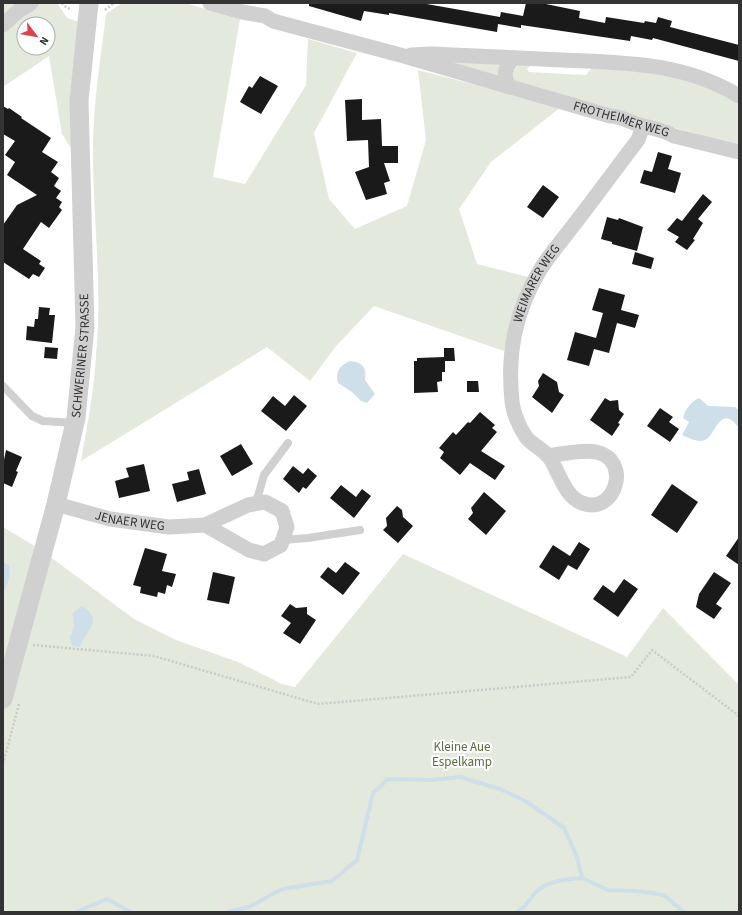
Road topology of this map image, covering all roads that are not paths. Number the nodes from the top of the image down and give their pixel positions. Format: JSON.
{"nodes":[{"id":1,"x":31,"y":3,"type":"edge"},
{"id":2,"x":89,"y":3,"type":"edge"},
{"id":3,"x":210,"y":3,"type":"edge"},
{"id":4,"x":3,"y":26,"type":"edge"},
{"id":5,"x":404,"y":56,"type":"junction"},
{"id":6,"x":514,"y":58,"type":"junction"},
{"id":7,"x":510,"y":87,"type":"junction"},
{"id":8,"x":739,"y":96,"type":"edge"},
{"id":9,"x":643,"y":126,"type":"junction"},
{"id":10,"x":737,"y":150,"type":"edge"},
{"id":11,"x":3,"y":386,"type":"edge"},
{"id":12,"x":75,"y":423,"type":"junction"},
{"id":13,"x":288,"y":443,"type":"dead end"},
{"id":14,"x":548,"y":456,"type":"junction"},
{"id":15,"x":56,"y":504,"type":"junction"},
{"id":16,"x":256,"y":504,"type":"junction"},
{"id":17,"x":205,"y":525,"type":"junction"},
{"id":18,"x":360,"y":530,"type":"dead end"},
{"id":19,"x":283,"y":540,"type":"junction"},
{"id":20,"x":3,"y":699,"type":"edge"}],
"edges":[{"from":1,"to":4,"type":"street"},
{"from":2,"to":12,"type":"street","name":"SCHWERINER STRASSE"},
{"from":3,"to":5,"type":"street","name":"FROTHEIMER WEG"},
{"from":5,"to":6,"type":"street","name":"FROTHEIMER WEG"},
{"from":5,"to":7,"type":"street","name":"FROTHEIMER WEG"},
{"from":6,"to":7,"type":"street"},
{"from":6,"to":8,"type":"street","name":"FROTHEIMER WEG"},
{"from":7,"to":9,"type":"street","name":"FROTHEIMER WEG"},
{"from":9,"to":10,"type":"street","name":"FROTHEIMER WEG"},
{"from":9,"to":14,"type":"street","name":"WEIMARER WEG"},
{"from":11,"to":12,"type":"lane"},
{"from":12,"to":15,"type":"street","name":"SCHWERINER STRASSE"},
{"from":13,"to":16,"type":"lane"},
{"from":14,"to":14,"type":"street","name":"WEIMARER WEG"},
{"from":15,"to":17,"type":"street","name":"JENAER WEG"},
{"from":15,"to":20,"type":"street","name":"SCHWERINER STRASSE"},
{"from":16,"to":17,"type":"street","name":"JENAER WEG"},
{"from":16,"to":19,"type":"street","name":"JENAER WEG"},
{"from":17,"to":19,"type":"street"},
{"from":18,"to":19,"type":"lane"}]}
